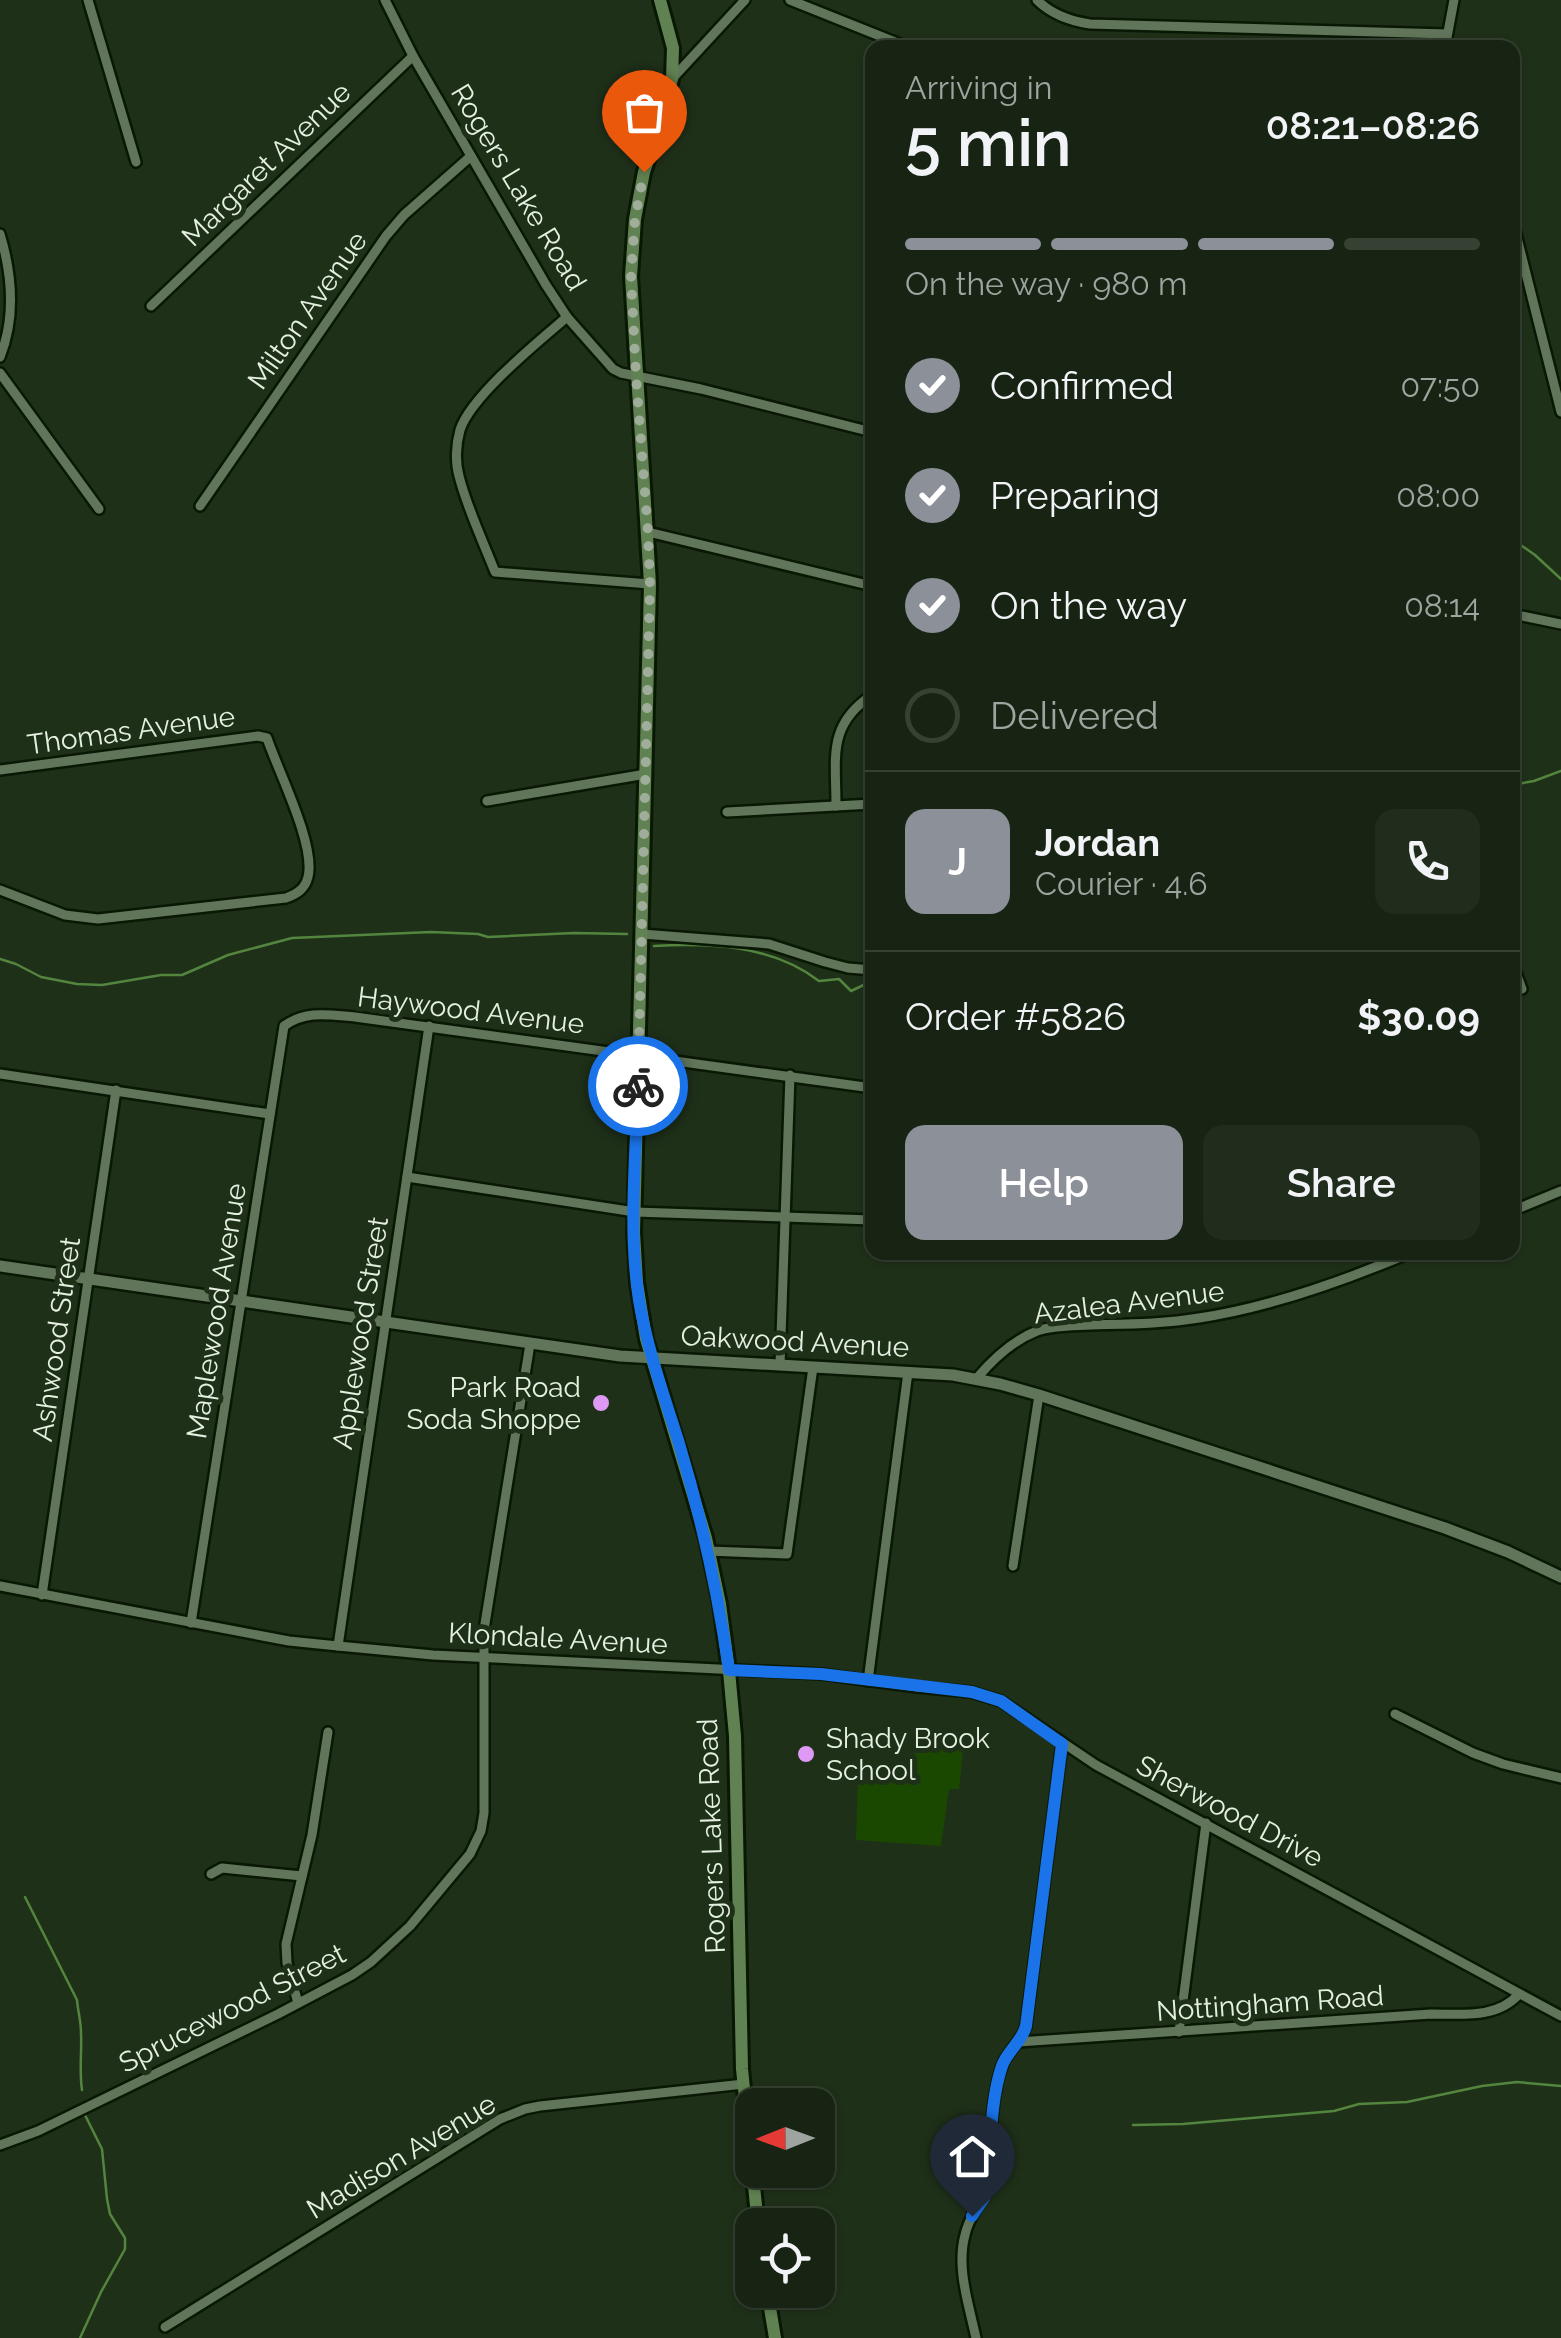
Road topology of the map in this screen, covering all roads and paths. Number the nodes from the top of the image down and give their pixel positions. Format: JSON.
{"nodes":[{"id":1,"x":88,"y":0,"type":"edge"},
{"id":2,"x":385,"y":0,"type":"edge"},
{"id":3,"x":660,"y":0,"type":"edge"},
{"id":4,"x":746,"y":0,"type":"edge"},
{"id":5,"x":790,"y":0,"type":"edge"},
{"id":6,"x":1038,"y":0,"type":"edge"},
{"id":7,"x":1454,"y":0,"type":"edge"},
{"id":8,"x":1446,"y":34,"type":"junction"},
{"id":9,"x":890,"y":40,"type":"edge"},
{"id":10,"x":1446,"y":40,"type":"edge"},
{"id":11,"x":413,"y":56,"type":"junction"},
{"id":12,"x":672,"y":79,"type":"junction"},
{"id":13,"x":471,"y":156,"type":"junction"},
{"id":14,"x":136,"y":162,"type":"dead end"},
{"id":15,"x":0,"y":234,"type":"edge"},
{"id":16,"x":1520,"y":250,"type":"edge"},
{"id":17,"x":151,"y":306,"type":"dead end"},
{"id":18,"x":567,"y":317,"type":"junction"},
{"id":19,"x":0,"y":357,"type":"edge"},
{"id":20,"x":0,"y":373,"type":"edge"},
{"id":21,"x":636,"y":376,"type":"junction"},
{"id":22,"x":1561,"y":412,"type":"edge"},
{"id":23,"x":865,"y":430,"type":"edge"},
{"id":24,"x":200,"y":506,"type":"dead end"},
{"id":25,"x":99,"y":509,"type":"dead end"},
{"id":26,"x":648,"y":532,"type":"junction"},
{"id":27,"x":650,"y":584,"type":"junction"},
{"id":28,"x":865,"y":584,"type":"edge"},
{"id":29,"x":1520,"y":616,"type":"edge"},
{"id":30,"x":1561,"y":624,"type":"edge"},
{"id":31,"x":865,"y":699,"type":"edge"},
{"id":32,"x":0,"y":770,"type":"edge"},
{"id":33,"x":646,"y":774,"type":"junction"},
{"id":34,"x":487,"y":801,"type":"dead end"},
{"id":35,"x":865,"y":804,"type":"edge"},
{"id":36,"x":836,"y":806,"type":"junction"},
{"id":37,"x":726,"y":812,"type":"dead end"},
{"id":38,"x":0,"y":890,"type":"edge"},
{"id":39,"x":642,"y":934,"type":"junction"},
{"id":40,"x":865,"y":969,"type":"edge"},
{"id":41,"x":1520,"y":984,"type":"edge"},
{"id":42,"x":1522,"y":989,"type":"dead end"},
{"id":43,"x":301,"y":1016,"type":"joint"},
{"id":44,"x":429,"y":1026,"type":"junction"},
{"id":45,"x":638,"y":1054,"type":"junction"},
{"id":46,"x":0,"y":1074,"type":"edge"},
{"id":47,"x":790,"y":1075,"type":"junction"},
{"id":48,"x":865,"y":1087,"type":"edge"},
{"id":49,"x":116,"y":1090,"type":"junction"},
{"id":50,"x":270,"y":1114,"type":"junction"},
{"id":51,"x":406,"y":1176,"type":"junction"},
{"id":52,"x":1561,"y":1190,"type":"edge"},
{"id":53,"x":1520,"y":1208,"type":"edge"},
{"id":54,"x":634,"y":1212,"type":"junction"},
{"id":55,"x":785,"y":1216,"type":"junction"},
{"id":56,"x":865,"y":1220,"type":"edge"},
{"id":57,"x":1393,"y":1260,"type":"edge"},
{"id":58,"x":0,"y":1266,"type":"edge"},
{"id":59,"x":88,"y":1279,"type":"junction"},
{"id":60,"x":240,"y":1302,"type":"junction"},
{"id":61,"x":385,"y":1323,"type":"junction"},
{"id":62,"x":530,"y":1344,"type":"junction"},
{"id":63,"x":652,"y":1358,"type":"junction"},
{"id":64,"x":780,"y":1365,"type":"junction"},
{"id":65,"x":813,"y":1368,"type":"junction"},
{"id":66,"x":908,"y":1372,"type":"junction"},
{"id":67,"x":977,"y":1378,"type":"junction"},
{"id":68,"x":1038,"y":1395,"type":"junction"},
{"id":69,"x":708,"y":1550,"type":"junction"},
{"id":70,"x":1013,"y":1566,"type":"dead end"},
{"id":71,"x":1561,"y":1577,"type":"edge"},
{"id":72,"x":0,"y":1586,"type":"edge"},
{"id":73,"x":42,"y":1595,"type":"junction"},
{"id":74,"x":192,"y":1623,"type":"junction"},
{"id":75,"x":338,"y":1646,"type":"junction"},
{"id":76,"x":483,"y":1657,"type":"junction"},
{"id":77,"x":729,"y":1670,"type":"junction"},
{"id":78,"x":868,"y":1681,"type":"junction"},
{"id":79,"x":1395,"y":1714,"type":"dead end"},
{"id":80,"x":328,"y":1732,"type":"dead end"},
{"id":81,"x":1062,"y":1744,"type":"junction"},
{"id":82,"x":1561,"y":1778,"type":"edge"},
{"id":83,"x":1206,"y":1823,"type":"junction"},
{"id":84,"x":211,"y":1874,"type":"dead end"},
{"id":85,"x":302,"y":1876,"type":"junction"},
{"id":86,"x":1519,"y":1994,"type":"junction"},
{"id":87,"x":298,"y":2003,"type":"junction"},
{"id":88,"x":1561,"y":2016,"type":"edge"},
{"id":89,"x":1179,"y":2032,"type":"junction"},
{"id":90,"x":1018,"y":2042,"type":"junction"},
{"id":91,"x":744,"y":2084,"type":"junction"},
{"id":92,"x":0,"y":2144,"type":"edge"},
{"id":93,"x":756,"y":2208,"type":"edge"},
{"id":94,"x":770,"y":2308,"type":"edge"},
{"id":95,"x":165,"y":2326,"type":"dead end"},
{"id":96,"x":775,"y":2338,"type":"edge"},
{"id":97,"x":976,"y":2338,"type":"edge"}],
"edges":[{"from":1,"to":14,"type":"street"},
{"from":2,"to":11,"type":"street","name":"Rogers Lake Road"},
{"from":3,"to":12,"type":"main road","name":"Rogers Lake Road"},
{"from":4,"to":12,"type":"street"},
{"from":5,"to":9,"type":"street"},
{"from":6,"to":8,"type":"street"},
{"from":7,"to":8,"type":"street"},
{"from":8,"to":10,"type":"street"},
{"from":11,"to":13,"type":"street","name":"Rogers Lake Road"},
{"from":11,"to":17,"type":"street","name":"Margaret Avenue"},
{"from":12,"to":21,"type":"main road","name":"Rogers Lake Road"},
{"from":13,"to":18,"type":"street","name":"Rogers Lake Road"},
{"from":13,"to":24,"type":"street","name":"Milton Avenue"},
{"from":15,"to":19,"type":"street"},
{"from":16,"to":22,"type":"street"},
{"from":18,"to":21,"type":"street","name":"Rogers Lake Road"},
{"from":18,"to":27,"type":"street"},
{"from":20,"to":25,"type":"street"},
{"from":21,"to":23,"type":"street"},
{"from":21,"to":26,"type":"main road","name":"Rogers Lake Road"},
{"from":26,"to":27,"type":"main road","name":"Rogers Lake Road"},
{"from":26,"to":28,"type":"street"},
{"from":27,"to":33,"type":"main road","name":"Rogers Lake Road"},
{"from":29,"to":30,"type":"street"},
{"from":31,"to":36,"type":"street"},
{"from":32,"to":38,"type":"street","name":"Thomas Avenue"},
{"from":33,"to":34,"type":"street"},
{"from":33,"to":39,"type":"main road","name":"Rogers Lake Road"},
{"from":35,"to":36,"type":"street"},
{"from":36,"to":37,"type":"street"},
{"from":39,"to":40,"type":"street"},
{"from":39,"to":45,"type":"main road","name":"Rogers Lake Road"},
{"from":41,"to":42,"type":"street"},
{"from":43,"to":44,"type":"street","name":"Haywood Avenue"},
{"from":43,"to":50,"type":"street","name":"Maplewood Avenue"},
{"from":44,"to":45,"type":"street","name":"Haywood Avenue"},
{"from":44,"to":51,"type":"street","name":"Applewood Street"},
{"from":45,"to":47,"type":"street","name":"Haywood Avenue"},
{"from":45,"to":54,"type":"main road","name":"Rogers Lake Road"},
{"from":46,"to":49,"type":"street"},
{"from":47,"to":48,"type":"street","name":"Haywood Avenue"},
{"from":47,"to":55,"type":"street"},
{"from":49,"to":50,"type":"street"},
{"from":49,"to":59,"type":"street","name":"Ashwood Street"},
{"from":50,"to":60,"type":"street","name":"Maplewood Avenue"},
{"from":51,"to":54,"type":"street"},
{"from":51,"to":61,"type":"street","name":"Applewood Street"},
{"from":52,"to":53,"type":"street"},
{"from":54,"to":55,"type":"street"},
{"from":54,"to":63,"type":"main road","name":"Rogers Lake Road"},
{"from":55,"to":56,"type":"street"},
{"from":55,"to":64,"type":"street"},
{"from":57,"to":67,"type":"street","name":"Azalea Avenue"},
{"from":58,"to":59,"type":"street","name":"Oakwood Avenue"},
{"from":59,"to":60,"type":"street","name":"Oakwood Avenue"},
{"from":59,"to":73,"type":"street","name":"Ashwood Street"},
{"from":60,"to":61,"type":"street","name":"Oakwood Avenue"},
{"from":60,"to":74,"type":"street","name":"Maplewood Avenue"},
{"from":61,"to":62,"type":"street","name":"Oakwood Avenue"},
{"from":61,"to":75,"type":"street","name":"Applewood Street"},
{"from":62,"to":63,"type":"street","name":"Oakwood Avenue"},
{"from":62,"to":76,"type":"street","name":"Sprucewood Street"},
{"from":63,"to":64,"type":"street","name":"Oakwood Avenue"},
{"from":63,"to":69,"type":"main road","name":"Rogers Lake Road"},
{"from":64,"to":65,"type":"street","name":"Oakwood Avenue"},
{"from":65,"to":66,"type":"street","name":"Oakwood Avenue"},
{"from":65,"to":69,"type":"street"},
{"from":66,"to":67,"type":"street","name":"Oakwood Avenue"},
{"from":66,"to":78,"type":"street"},
{"from":67,"to":68,"type":"street","name":"Oakwood Avenue"},
{"from":68,"to":70,"type":"street"},
{"from":68,"to":71,"type":"street","name":"Oakwood Avenue"},
{"from":69,"to":77,"type":"main road","name":"Rogers Lake Road"},
{"from":72,"to":73,"type":"street","name":"Klondale Avenue"},
{"from":73,"to":74,"type":"street","name":"Klondale Avenue"},
{"from":74,"to":75,"type":"street","name":"Klondale Avenue"},
{"from":75,"to":76,"type":"street","name":"Klondale Avenue"},
{"from":76,"to":77,"type":"street","name":"Klondale Avenue"},
{"from":76,"to":87,"type":"street","name":"Sprucewood Street"},
{"from":77,"to":78,"type":"street","name":"Klondale Avenue"},
{"from":77,"to":91,"type":"main road","name":"Rogers Lake Road"},
{"from":78,"to":81,"type":"street","name":"Sherwood Drive"},
{"from":79,"to":82,"type":"street"},
{"from":80,"to":85,"type":"street"},
{"from":81,"to":83,"type":"street","name":"Sherwood Drive"},
{"from":81,"to":90,"type":"street"},
{"from":83,"to":86,"type":"street","name":"Sherwood Drive"},
{"from":83,"to":89,"type":"street"},
{"from":84,"to":85,"type":"street"},
{"from":85,"to":87,"type":"street"},
{"from":86,"to":88,"type":"street","name":"Sherwood Drive"},
{"from":86,"to":89,"type":"street","name":"Nottingham Road"},
{"from":87,"to":92,"type":"street","name":"Sprucewood Street"},
{"from":89,"to":90,"type":"street","name":"Nottingham Road"},
{"from":90,"to":97,"type":"street"},
{"from":91,"to":93,"type":"main road","name":"Rogers Lake Road"},
{"from":91,"to":95,"type":"street","name":"Madison Avenue"},
{"from":94,"to":96,"type":"main road"}]}
